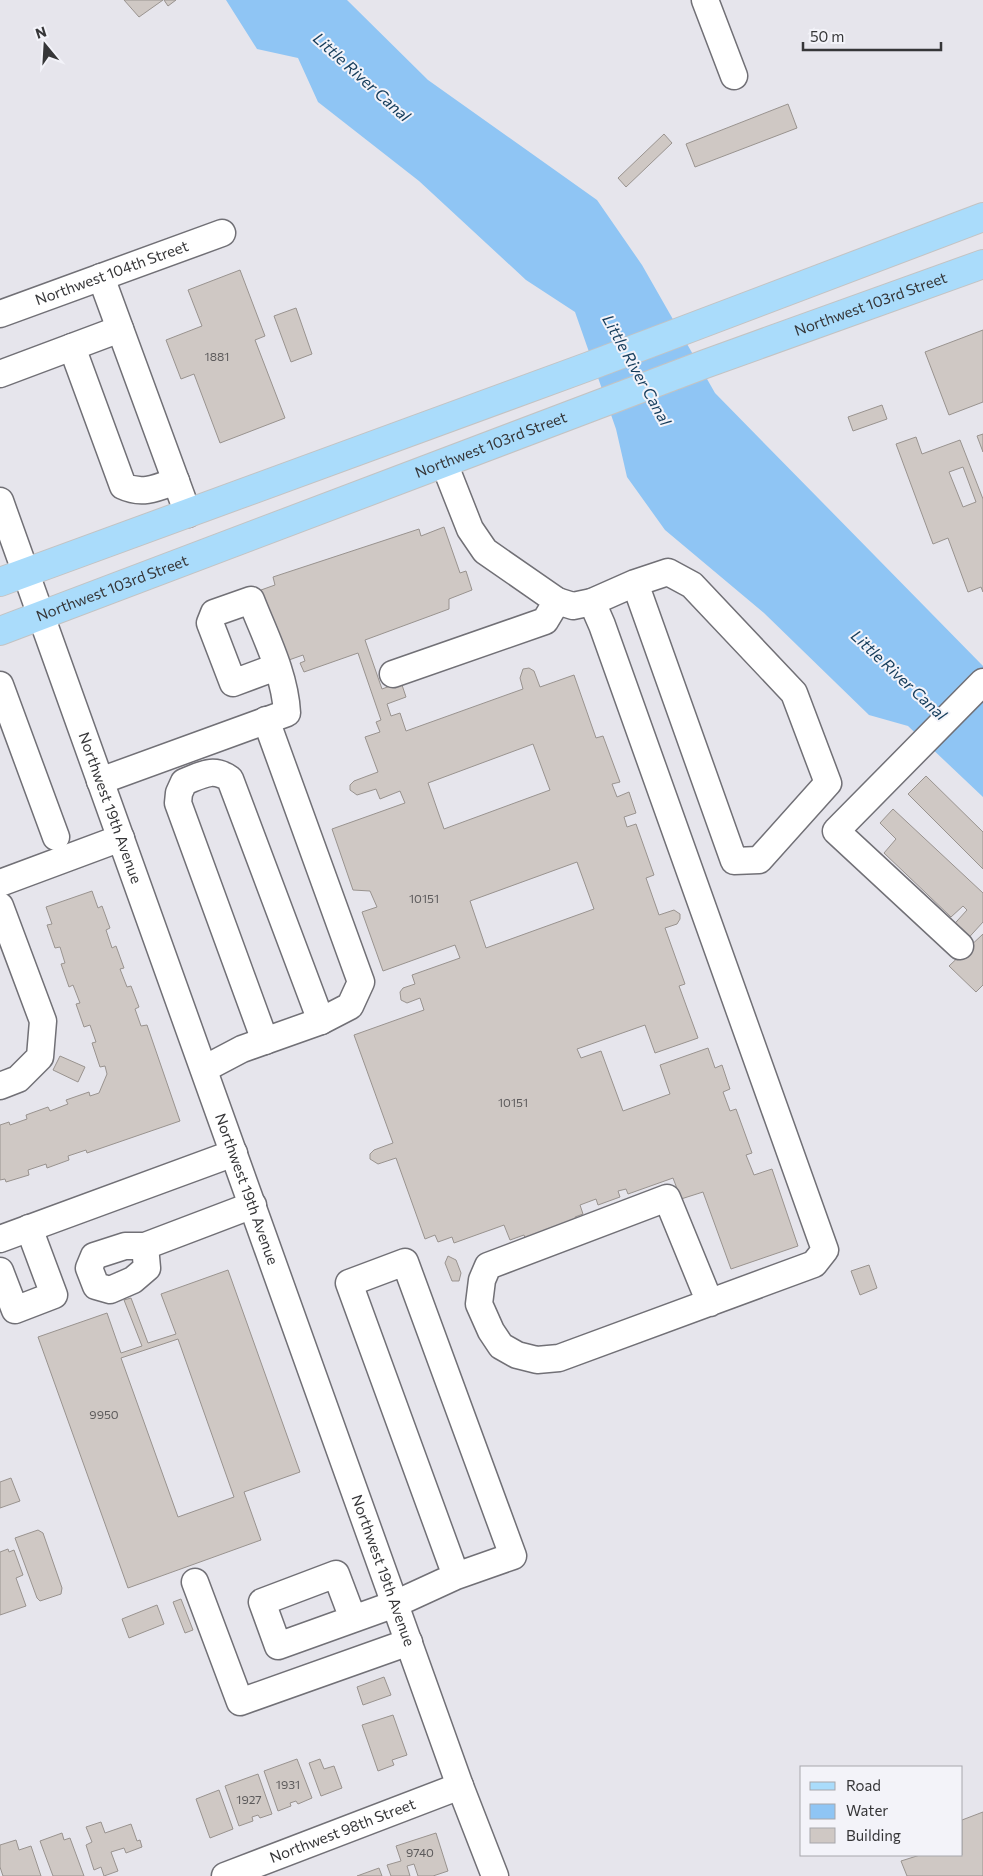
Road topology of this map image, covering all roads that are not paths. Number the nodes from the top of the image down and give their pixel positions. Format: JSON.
{"nodes":[{"id":1,"x":705,"y":0,"type":"edge"},
{"id":2,"x":734,"y":76,"type":"dead end"},
{"id":3,"x":983,"y":217,"type":"edge"},
{"id":4,"x":222,"y":233,"type":"dead end"},
{"id":5,"x":983,"y":264,"type":"edge"},
{"id":6,"x":101,"y":277,"type":"junction"},
{"id":7,"x":0,"y":314,"type":"edge"},
{"id":8,"x":120,"y":329,"type":"junction"},
{"id":9,"x":72,"y":347,"type":"junction"},
{"id":10,"x":0,"y":374,"type":"edge"},
{"id":11,"x":444,"y":463,"type":"junction"},
{"id":12,"x":176,"y":481,"type":"junction"},
{"id":13,"x":0,"y":502,"type":"edge"},
{"id":14,"x":188,"y":514,"type":"junction"},
{"id":15,"x":12,"y":577,"type":"edge"},
{"id":16,"x":635,"y":583,"type":"junction"},
{"id":17,"x":557,"y":601,"type":"junction"},
{"id":18,"x":592,"y":602,"type":"junction"},
{"id":19,"x":40,"y":616,"type":"junction"},
{"id":20,"x":0,"y":631,"type":"edge"},
{"id":21,"x":276,"y":667,"type":"dead end"},
{"id":22,"x":393,"y":674,"type":"dead end"},
{"id":23,"x":983,"y":682,"type":"edge"},
{"id":24,"x":0,"y":685,"type":"edge"},
{"id":25,"x":266,"y":720,"type":"junction"},
{"id":26,"x":100,"y":781,"type":"junction"},
{"id":27,"x":56,"y":837,"type":"dead end"},
{"id":28,"x":121,"y":838,"type":"junction"},
{"id":29,"x":0,"y":883,"type":"edge"},
{"id":30,"x":0,"y":906,"type":"edge"},
{"id":31,"x":960,"y":946,"type":"dead end"},
{"id":32,"x":321,"y":1021,"type":"junction"},
{"id":33,"x":264,"y":1041,"type":"junction"},
{"id":34,"x":204,"y":1069,"type":"junction"},
{"id":35,"x":0,"y":1086,"type":"edge"},
{"id":36,"x":234,"y":1153,"type":"junction"},
{"id":37,"x":253,"y":1205,"type":"junction"},
{"id":38,"x":29,"y":1228,"type":"junction"},
{"id":39,"x":0,"y":1239,"type":"edge"},
{"id":40,"x":145,"y":1246,"type":"dead end"},
{"id":41,"x":0,"y":1271,"type":"edge"},
{"id":42,"x":710,"y":1303,"type":"junction"},
{"id":43,"x":456,"y":1576,"type":"junction"},
{"id":44,"x":195,"y":1582,"type":"dead end"},
{"id":45,"x":395,"y":1604,"type":"junction"},
{"id":46,"x":353,"y":1619,"type":"dead end"},
{"id":47,"x":409,"y":1642,"type":"junction"},
{"id":48,"x":460,"y":1786,"type":"junction"},
{"id":49,"x":225,"y":1876,"type":"edge"},
{"id":50,"x":495,"y":1876,"type":"edge"}],
"edges":[{"from":1,"to":2,"type":"street"},
{"from":3,"to":14,"type":"main road"},
{"from":4,"to":6,"type":"street","name":"Northwest 104th Street"},
{"from":5,"to":11,"type":"main road","name":"Northwest 103rd Street"},
{"from":6,"to":7,"type":"street","name":"Northwest 104th Street"},
{"from":6,"to":8,"type":"street"},
{"from":8,"to":9,"type":"street"},
{"from":8,"to":12,"type":"street"},
{"from":9,"to":10,"type":"street"},
{"from":9,"to":12,"type":"street"},
{"from":11,"to":17,"type":"street"},
{"from":11,"to":19,"type":"main road","name":"Northwest 103rd Street"},
{"from":12,"to":14,"type":"street"},
{"from":13,"to":15,"type":"street","name":"Northwest 19th Avenue"},
{"from":14,"to":15,"type":"main road"},
{"from":15,"to":19,"type":"street","name":"Northwest 19th Avenue"},
{"from":16,"to":16,"type":"street"},
{"from":16,"to":18,"type":"street"},
{"from":17,"to":18,"type":"street"},
{"from":17,"to":22,"type":"street"},
{"from":18,"to":42,"type":"street"},
{"from":19,"to":20,"type":"main road","name":"Northwest 103rd Street"},
{"from":19,"to":26,"type":"street","name":"Northwest 19th Avenue"},
{"from":21,"to":25,"type":"street"},
{"from":23,"to":31,"type":"street"},
{"from":24,"to":27,"type":"street"},
{"from":25,"to":26,"type":"street"},
{"from":25,"to":32,"type":"street"},
{"from":26,"to":28,"type":"street","name":"Northwest 19th Avenue"},
{"from":28,"to":29,"type":"street"},
{"from":28,"to":34,"type":"street","name":"Northwest 19th Avenue"},
{"from":30,"to":35,"type":"street"},
{"from":32,"to":33,"type":"street"},
{"from":32,"to":33,"type":"street"},
{"from":33,"to":34,"type":"street"},
{"from":34,"to":36,"type":"street","name":"Northwest 19th Avenue"},
{"from":36,"to":37,"type":"street","name":"Northwest 19th Avenue"},
{"from":36,"to":38,"type":"street"},
{"from":37,"to":40,"type":"street"},
{"from":37,"to":45,"type":"street","name":"Northwest 19th Avenue"},
{"from":38,"to":39,"type":"street"},
{"from":38,"to":41,"type":"street"},
{"from":42,"to":42,"type":"street"},
{"from":43,"to":43,"type":"street"},
{"from":43,"to":45,"type":"street"},
{"from":44,"to":47,"type":"street"},
{"from":45,"to":46,"type":"street"},
{"from":45,"to":47,"type":"street","name":"Northwest 19th Avenue"},
{"from":47,"to":48,"type":"street","name":"Northwest 19th Avenue"},
{"from":48,"to":49,"type":"street","name":"Northwest 98th Street"},
{"from":48,"to":50,"type":"street","name":"Northwest 19th Avenue"}]}
